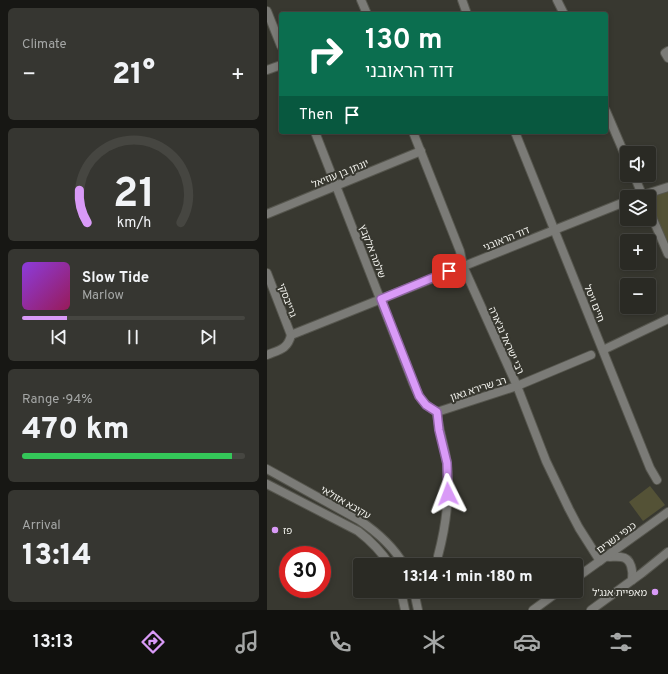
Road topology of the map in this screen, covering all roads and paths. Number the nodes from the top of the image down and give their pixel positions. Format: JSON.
{"nodes":[{"id":1,"x":361,"y":0,"type":"edge"},
{"id":2,"x":462,"y":0,"type":"edge"},
{"id":3,"x":557,"y":0,"type":"edge"},
{"id":4,"x":267,"y":11,"type":"edge"},
{"id":5,"x":366,"y":12,"type":"edge"},
{"id":6,"x":466,"y":12,"type":"edge"},
{"id":7,"x":563,"y":12,"type":"edge"},
{"id":8,"x":279,"y":41,"type":"edge"},
{"id":9,"x":279,"y":66,"type":"edge"},
{"id":10,"x":267,"y":70,"type":"edge"},
{"id":11,"x":608,"y":116,"type":"edge"},
{"id":12,"x":316,"y":134,"type":"edge"},
{"id":13,"x":414,"y":134,"type":"edge"},
{"id":14,"x":516,"y":134,"type":"edge"},
{"id":15,"x":621,"y":146,"type":"edge"},
{"id":16,"x":421,"y":151,"type":"junction"},
{"id":17,"x":337,"y":185,"type":"junction"},
{"id":18,"x":668,"y":187,"type":"edge"},
{"id":19,"x":656,"y":191,"type":"edge"},
{"id":20,"x":620,"y":204,"type":"edge"},
{"id":21,"x":267,"y":214,"type":"edge"},
{"id":22,"x":656,"y":226,"type":"edge"},
{"id":23,"x":554,"y":230,"type":"junction"},
{"id":24,"x":668,"y":254,"type":"edge"},
{"id":25,"x":463,"y":266,"type":"junction"},
{"id":26,"x":267,"y":273,"type":"edge"},
{"id":27,"x":381,"y":299,"type":"junction"},
{"id":28,"x":668,"y":320,"type":"edge"},
{"id":29,"x":291,"y":335,"type":"junction"},
{"id":30,"x":603,"y":350,"type":"junction"},
{"id":31,"x":267,"y":355,"type":"edge"},
{"id":32,"x":591,"y":355,"type":"dead end"},
{"id":33,"x":517,"y":386,"type":"junction"},
{"id":34,"x":437,"y":412,"type":"junction"},
{"id":35,"x":267,"y":469,"type":"edge"},
{"id":36,"x":657,"y":480,"type":"dead end"},
{"id":37,"x":267,"y":484,"type":"edge"},
{"id":38,"x":267,"y":489,"type":"edge"},
{"id":39,"x":280,"y":491,"type":"junction"},
{"id":40,"x":668,"y":512,"type":"edge"},
{"id":41,"x":668,"y":552,"type":"edge"},
{"id":42,"x":437,"y":556,"type":"dead end"},
{"id":43,"x":385,"y":558,"type":"edge"},
{"id":44,"x":399,"y":558,"type":"edge"},
{"id":45,"x":603,"y":559,"type":"junction"},
{"id":46,"x":583,"y":573,"type":"edge"},
{"id":47,"x":632,"y":580,"type":"junction"},
{"id":48,"x":402,"y":598,"type":"edge"},
{"id":49,"x":415,"y":598,"type":"edge"},
{"id":50,"x":549,"y":598,"type":"edge"},
{"id":51,"x":405,"y":610,"type":"edge"},
{"id":52,"x":418,"y":610,"type":"edge"},
{"id":53,"x":533,"y":610,"type":"edge"},
{"id":54,"x":591,"y":610,"type":"edge"}],
"edges":[{"from":1,"to":5,"type":"street"},
{"from":2,"to":6,"type":"street"},
{"from":3,"to":7,"type":"street"},
{"from":4,"to":8,"type":"street"},
{"from":9,"to":10,"type":"street"},
{"from":11,"to":15,"type":"street"},
{"from":12,"to":17,"type":"street","name":"שלמה אלקבץ"},
{"from":13,"to":16,"type":"street","name":"רבי ישראל נג'ארה"},
{"from":14,"to":23,"type":"street","name":"חיים ויטל"},
{"from":16,"to":17,"type":"street","name":"יונתן בן עוזיאל"},
{"from":16,"to":25,"type":"street","name":"רבי ישראל נג'ארה"},
{"from":17,"to":21,"type":"street","name":"יונתן בן עוזיאל"},
{"from":17,"to":27,"type":"street","name":"שלמה אלקבץ"},
{"from":18,"to":19,"type":"street"},
{"from":20,"to":23,"type":"street","name":"דוד הראובני"},
{"from":22,"to":24,"type":"street"},
{"from":23,"to":25,"type":"street","name":"דוד הראובני"},
{"from":23,"to":30,"type":"street","name":"חיים ויטל"},
{"from":25,"to":27,"type":"street","name":"דוד הראובני"},
{"from":25,"to":33,"type":"street","name":"רבי ישראל נג'ארה"},
{"from":26,"to":29,"type":"street","name":"גרייבסקי"},
{"from":27,"to":29,"type":"street","name":"דוד הראובני"},
{"from":27,"to":34,"type":"street","name":"שלמה אלקבץ"},
{"from":28,"to":30,"type":"street"},
{"from":29,"to":31,"type":"street"},
{"from":30,"to":36,"type":"street","name":"חיים ויטל"},
{"from":32,"to":33,"type":"street","name":"רב שרירא גאון"},
{"from":33,"to":34,"type":"street","name":"רב שרירא גאון"},
{"from":33,"to":45,"type":"street","name":"רבי ישראל נג'ארה"},
{"from":34,"to":42,"type":"street"},
{"from":35,"to":44,"type":"street","name":"עקיבא אזולאי"},
{"from":37,"to":39,"type":"street","name":"עקיבא אזולאי"},
{"from":38,"to":39,"type":"street"},
{"from":39,"to":43,"type":"street","name":"עקיבא אזולאי"},
{"from":40,"to":45,"type":"street","name":"כנפי נשרים"},
{"from":41,"to":47,"type":"street"},
{"from":45,"to":46,"type":"street","name":"כנפי נשרים"},
{"from":45,"to":47,"type":"street","name":"רבי ישראל נג'ארה"},
{"from":47,"to":54,"type":"street"},
{"from":48,"to":51,"type":"street"},
{"from":49,"to":52,"type":"street"},
{"from":50,"to":53,"type":"street"}]}
